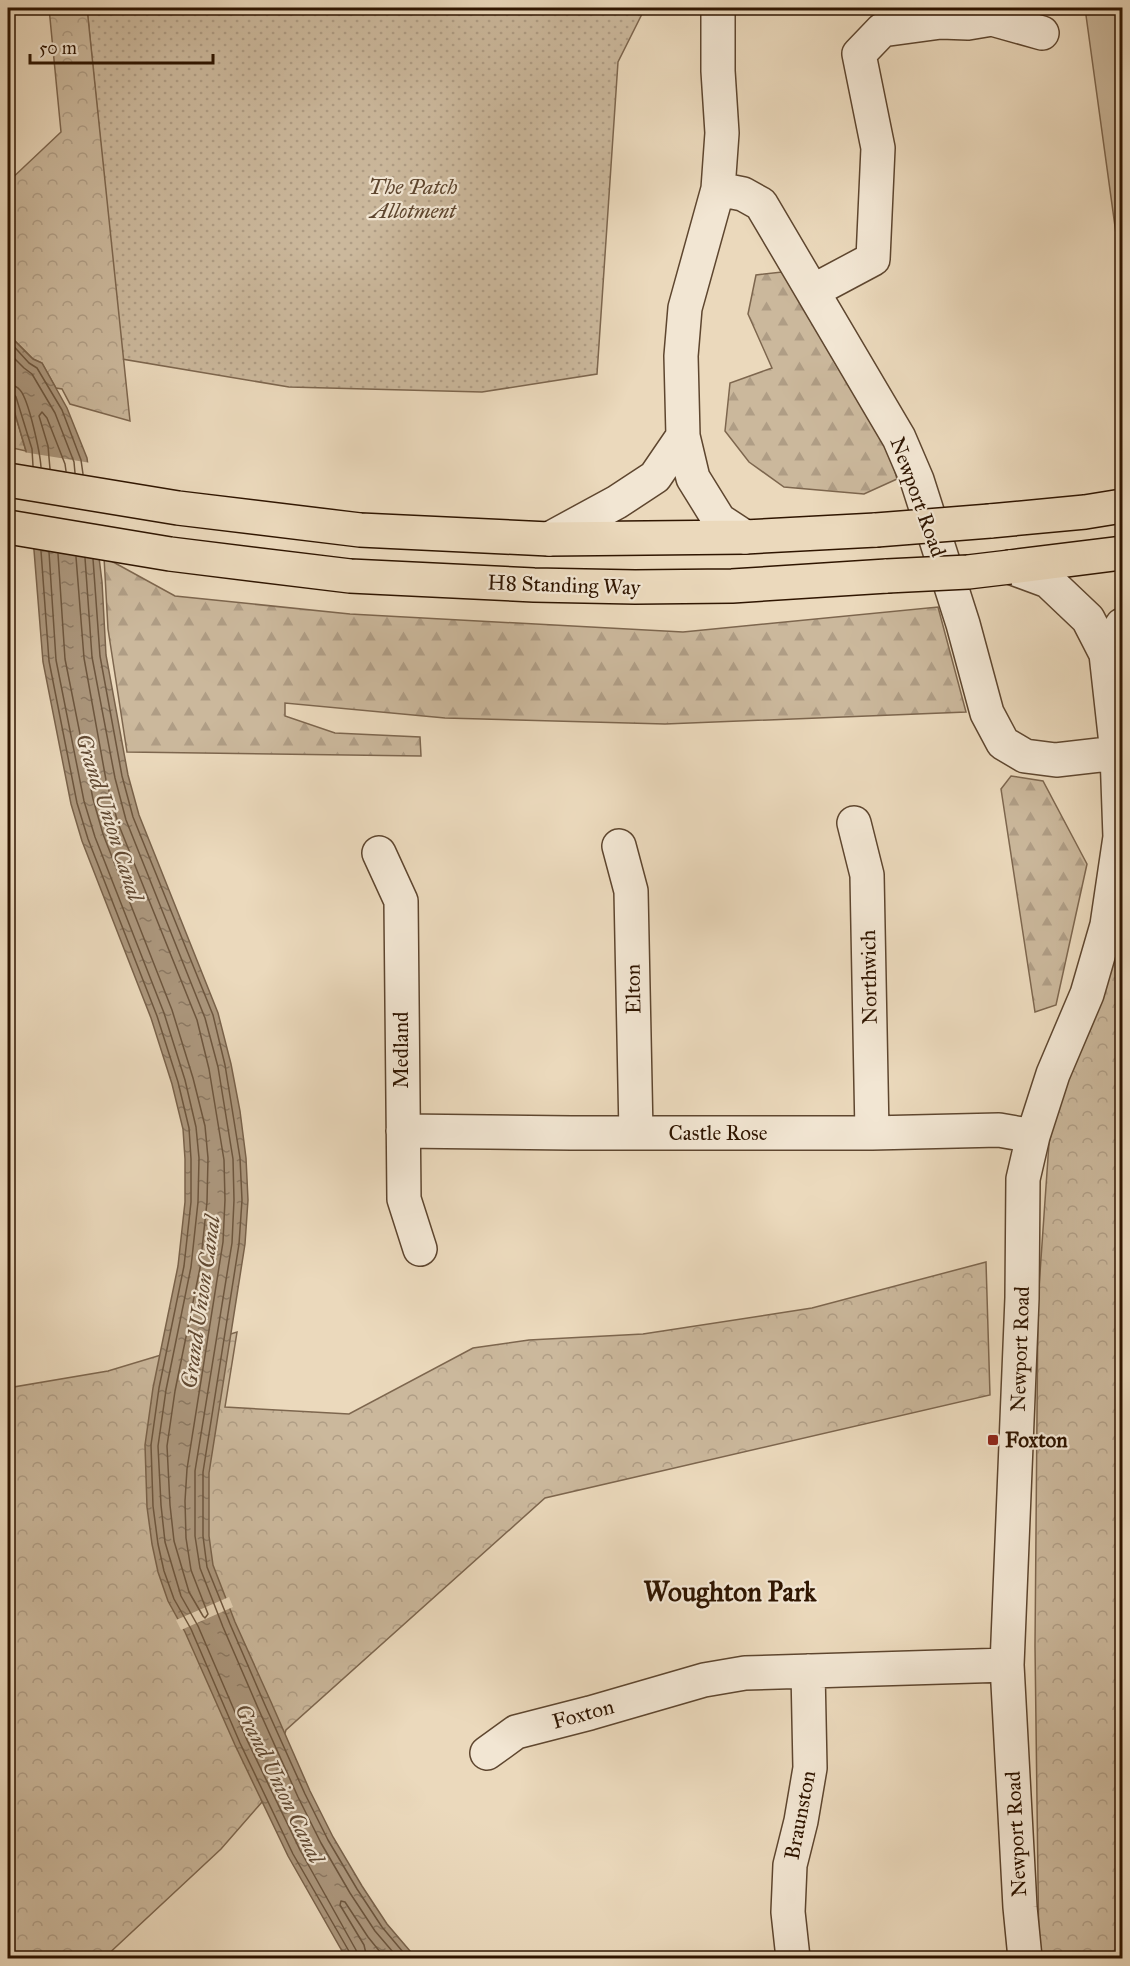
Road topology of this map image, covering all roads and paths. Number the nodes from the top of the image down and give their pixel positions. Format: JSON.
{"nodes":[{"id":1,"x":718,"y":8,"type":"edge"},
{"id":2,"x":1042,"y":33,"type":"dead end"},
{"id":3,"x":718,"y":189,"type":"junction"},
{"id":4,"x":813,"y":291,"type":"junction"},
{"id":5,"x":683,"y":436,"type":"junction"},
{"id":6,"x":8,"y":480,"type":"edge"},
{"id":7,"x":1122,"y":506,"type":"edge"},
{"id":8,"x":8,"y":527,"type":"edge"},
{"id":9,"x":745,"y":537,"type":"junction"},
{"id":10,"x":549,"y":539,"type":"junction"},
{"id":11,"x":1122,"y":553,"type":"edge"},
{"id":12,"x":1010,"y":567,"type":"junction"},
{"id":13,"x":1122,"y":625,"type":"edge"},
{"id":14,"x":1107,"y":654,"type":"junction"},
{"id":15,"x":1117,"y":753,"type":"junction"},
{"id":16,"x":855,"y":823,"type":"dead end"},
{"id":17,"x":619,"y":846,"type":"dead end"},
{"id":18,"x":379,"y":853,"type":"dead end"},
{"id":19,"x":403,"y":1131,"type":"junction"},
{"id":20,"x":636,"y":1133,"type":"junction"},
{"id":21,"x":872,"y":1133,"type":"junction"},
{"id":22,"x":1033,"y":1136,"type":"junction"},
{"id":23,"x":420,"y":1249,"type":"dead end"},
{"id":24,"x":1007,"y":1665,"type":"junction"},
{"id":25,"x":808,"y":1671,"type":"junction"},
{"id":26,"x":487,"y":1753,"type":"dead end"},
{"id":27,"x":793,"y":1959,"type":"edge"},
{"id":28,"x":1025,"y":1959,"type":"edge"}],
"edges":[{"from":1,"to":3,"type":"street"},
{"from":2,"to":4,"type":"street"},
{"from":3,"to":4,"type":"street","name":"Newport Road"},
{"from":3,"to":5,"type":"street"},
{"from":4,"to":15,"type":"street","name":"Newport Road"},
{"from":5,"to":9,"type":"street"},
{"from":5,"to":10,"type":"street"},
{"from":6,"to":10,"type":"highway"},
{"from":7,"to":9,"type":"highway","bridge":true},
{"from":8,"to":12,"type":"highway","name":"H8 Standing Way","bridge":true},
{"from":9,"to":10,"type":"highway"},
{"from":11,"to":12,"type":"highway","name":"H8 Standing Way"},
{"from":12,"to":14,"type":"street"},
{"from":13,"to":14,"type":"street"},
{"from":14,"to":15,"type":"street","name":"Newport Road"},
{"from":15,"to":22,"type":"street","name":"Newport Road"},
{"from":16,"to":21,"type":"street","name":"Northwich"},
{"from":17,"to":20,"type":"street","name":"Elton"},
{"from":18,"to":19,"type":"street","name":"Medland"},
{"from":19,"to":20,"type":"street","name":"Castle Rose"},
{"from":19,"to":23,"type":"street","name":"Medland"},
{"from":20,"to":21,"type":"street","name":"Castle Rose"},
{"from":21,"to":22,"type":"street","name":"Castle Rose"},
{"from":22,"to":24,"type":"street","name":"Newport Road"},
{"from":24,"to":25,"type":"street","name":"Foxton"},
{"from":24,"to":28,"type":"street","name":"Newport Road"},
{"from":25,"to":26,"type":"street","name":"Foxton"},
{"from":25,"to":27,"type":"street","name":"Braunston"}]}
